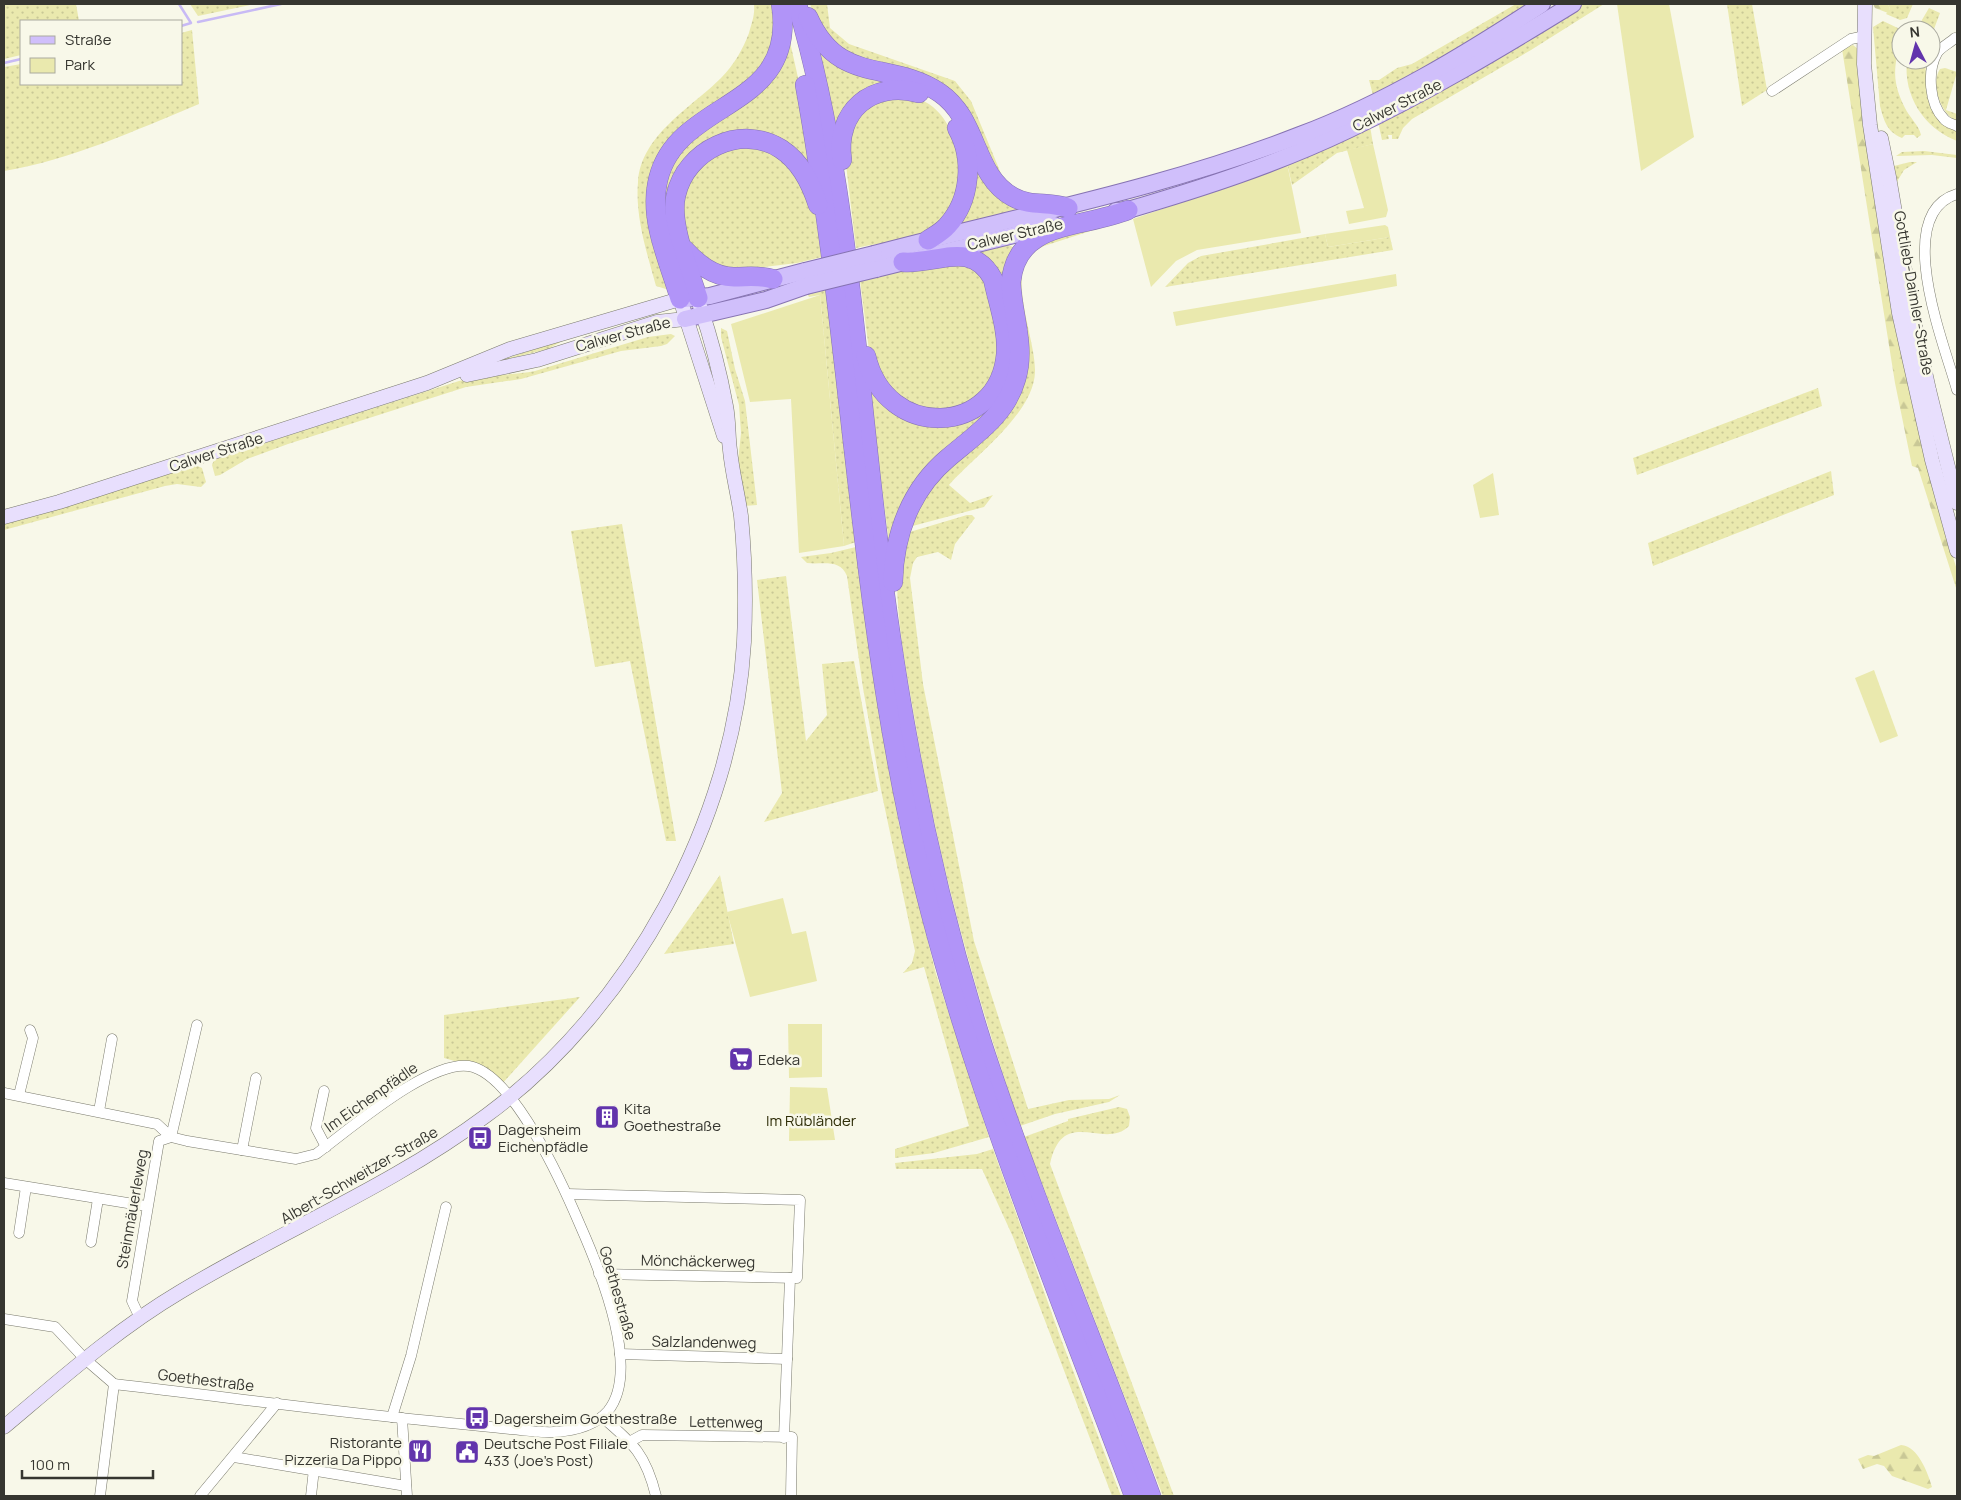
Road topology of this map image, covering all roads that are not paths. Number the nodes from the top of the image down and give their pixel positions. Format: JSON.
{"nodes":[{"id":1,"x":780,"y":4,"type":"edge"},
{"id":2,"x":786,"y":4,"type":"edge"},
{"id":3,"x":797,"y":4,"type":"edge"},
{"id":4,"x":803,"y":4,"type":"edge"},
{"id":5,"x":1542,"y":4,"type":"edge"},
{"id":6,"x":1573,"y":4,"type":"edge"},
{"id":7,"x":1864,"y":4,"type":"edge"},
{"id":8,"x":1865,"y":36,"type":"junction"},
{"id":9,"x":1955,"y":38,"type":"dead end"},
{"id":10,"x":1772,"y":91,"type":"dead end"},
{"id":11,"x":1957,"y":126,"type":"edge"},
{"id":12,"x":1957,"y":194,"type":"edge"},
{"id":13,"x":841,"y":208,"type":"junction"},
{"id":14,"x":1068,"y":208,"type":"junction"},
{"id":15,"x":1128,"y":210,"type":"junction"},
{"id":16,"x":928,"y":240,"type":"junction"},
{"id":17,"x":683,"y":248,"type":"junction"},
{"id":18,"x":875,"y":261,"type":"junction"},
{"id":19,"x":903,"y":262,"type":"junction"},
{"id":20,"x":806,"y":278,"type":"junction"},
{"id":21,"x":773,"y":279,"type":"junction"},
{"id":22,"x":837,"y":303,"type":"junction"},
{"id":23,"x":694,"y":304,"type":"junction"},
{"id":24,"x":685,"y":319,"type":"junction"},
{"id":25,"x":854,"y":319,"type":"junction"},
{"id":26,"x":427,"y":383,"type":"junction"},
{"id":27,"x":1957,"y":390,"type":"edge"},
{"id":28,"x":730,"y":451,"type":"junction"},
{"id":29,"x":1957,"y":504,"type":"edge"},
{"id":30,"x":4,"y":517,"type":"edge"},
{"id":31,"x":1957,"y":551,"type":"edge"},
{"id":32,"x":892,"y":638,"type":"junction"},
{"id":33,"x":197,"y":1025,"type":"dead end"},
{"id":34,"x":30,"y":1030,"type":"dead end"},
{"id":35,"x":112,"y":1039,"type":"dead end"},
{"id":36,"x":256,"y":1078,"type":"dead end"},
{"id":37,"x":324,"y":1091,"type":"dead end"},
{"id":38,"x":4,"y":1093,"type":"edge"},
{"id":39,"x":19,"y":1095,"type":"junction"},
{"id":40,"x":510,"y":1098,"type":"junction"},
{"id":41,"x":98,"y":1111,"type":"junction"},
{"id":42,"x":172,"y":1137,"type":"junction"},
{"id":43,"x":326,"y":1147,"type":"junction"},
{"id":44,"x":242,"y":1150,"type":"junction"},
{"id":45,"x":4,"y":1183,"type":"edge"},
{"id":46,"x":26,"y":1187,"type":"junction"},
{"id":47,"x":567,"y":1194,"type":"junction"},
{"id":48,"x":98,"y":1199,"type":"junction"},
{"id":49,"x":146,"y":1206,"type":"junction"},
{"id":50,"x":446,"y":1207,"type":"dead end"},
{"id":51,"x":20,"y":1233,"type":"dead end"},
{"id":52,"x":91,"y":1242,"type":"dead end"},
{"id":53,"x":599,"y":1274,"type":"junction"},
{"id":54,"x":793,"y":1278,"type":"junction"},
{"id":55,"x":140,"y":1318,"type":"junction"},
{"id":56,"x":4,"y":1319,"type":"edge"},
{"id":57,"x":620,"y":1354,"type":"junction"},
{"id":58,"x":786,"y":1359,"type":"junction"},
{"id":59,"x":85,"y":1360,"type":"junction"},
{"id":60,"x":114,"y":1384,"type":"junction"},
{"id":61,"x":277,"y":1403,"type":"junction"},
{"id":62,"x":602,"y":1417,"type":"junction"},
{"id":63,"x":397,"y":1418,"type":"junction"},
{"id":64,"x":4,"y":1427,"type":"edge"},
{"id":65,"x":788,"y":1438,"type":"junction"},
{"id":66,"x":631,"y":1441,"type":"junction"},
{"id":67,"x":234,"y":1457,"type":"junction"},
{"id":68,"x":314,"y":1469,"type":"junction"},
{"id":69,"x":406,"y":1491,"type":"edge"},
{"id":70,"x":100,"y":1496,"type":"edge"},
{"id":71,"x":200,"y":1496,"type":"edge"},
{"id":72,"x":311,"y":1496,"type":"edge"},
{"id":73,"x":656,"y":1496,"type":"edge"},
{"id":74,"x":791,"y":1496,"type":"edge"},
{"id":75,"x":1134,"y":1496,"type":"edge"},
{"id":76,"x":1152,"y":1496,"type":"edge"}],
"edges":[{"from":1,"to":23,"type":"highway"},
{"from":2,"to":22,"type":"highway"},
{"from":3,"to":13,"type":"highway"},
{"from":4,"to":14,"type":"highway"},
{"from":5,"to":14,"type":"main road","name":"Calwer Straße"},
{"from":6,"to":15,"type":"main road","name":"Calwer Straße"},
{"from":7,"to":8,"type":"main road","name":"Gottlieb-Daimler-Straße"},
{"from":8,"to":10,"type":"street"},
{"from":8,"to":29,"type":"main road","name":"Gottlieb-Daimler-Straße"},
{"from":8,"to":31,"type":"main road","name":"Gottlieb-Daimler-Straße"},
{"from":9,"to":11,"type":"street"},
{"from":12,"to":27,"type":"street"},
{"from":13,"to":16,"type":"highway"},
{"from":13,"to":25,"type":"highway"},
{"from":14,"to":16,"type":"main road","name":"Calwer Straße"},
{"from":15,"to":19,"type":"main road","name":"Calwer Straße"},
{"from":15,"to":32,"type":"highway"},
{"from":16,"to":18,"type":"main road","name":"Calwer Straße"},
{"from":17,"to":21,"type":"highway"},
{"from":17,"to":22,"type":"highway"},
{"from":17,"to":23,"type":"highway"},
{"from":18,"to":19,"type":"main road","name":"Calwer Straße"},
{"from":18,"to":20,"type":"main road","name":"Calwer Straße","bridge":true},
{"from":19,"to":25,"type":"highway"},
{"from":20,"to":21,"type":"main road","name":"Calwer Straße"},
{"from":20,"to":23,"type":"main road","name":"Calwer Straße"},
{"from":21,"to":23,"type":"main road","name":"Calwer Straße"},
{"from":22,"to":75,"type":"highway"},
{"from":23,"to":24,"type":"main road","name":"Calwer Straße"},
{"from":23,"to":26,"type":"main road","name":"Calwer Straße"},
{"from":23,"to":28,"type":"main road"},
{"from":24,"to":26,"type":"main road","name":"Calwer Straße"},
{"from":24,"to":28,"type":"main road"},
{"from":25,"to":32,"type":"highway"},
{"from":26,"to":30,"type":"main road","name":"Calwer Straße"},
{"from":28,"to":40,"type":"main road","name":"Albert-Schweitzer-Straße"},
{"from":32,"to":76,"type":"highway"},
{"from":33,"to":42,"type":"street"},
{"from":34,"to":39,"type":"street"},
{"from":35,"to":41,"type":"street"},
{"from":36,"to":44,"type":"street"},
{"from":37,"to":43,"type":"street","name":"Im Eichenpfädle"},
{"from":38,"to":39,"type":"street","name":"Im Eichenpfädle"},
{"from":39,"to":41,"type":"street","name":"Im Eichenpfädle"},
{"from":40,"to":43,"type":"street","name":"Im Eichenpfädle"},
{"from":40,"to":47,"type":"street","name":"Goethestraße"},
{"from":40,"to":55,"type":"main road","name":"Albert-Schweitzer-Straße"},
{"from":41,"to":42,"type":"street","name":"Im Eichenpfädle"},
{"from":42,"to":44,"type":"street","name":"Im Eichenpfädle"},
{"from":42,"to":49,"type":"street","name":"Steinmäuerleweg"},
{"from":43,"to":44,"type":"street","name":"Im Eichenpfädle"},
{"from":45,"to":46,"type":"street"},
{"from":46,"to":48,"type":"street"},
{"from":46,"to":51,"type":"street"},
{"from":47,"to":53,"type":"street","name":"Goethestraße"},
{"from":47,"to":54,"type":"street"},
{"from":48,"to":49,"type":"street"},
{"from":48,"to":52,"type":"street"},
{"from":49,"to":55,"type":"street","name":"Steinmäuerleweg"},
{"from":50,"to":63,"type":"street"},
{"from":53,"to":54,"type":"street","name":"Mönchäckerweg"},
{"from":53,"to":57,"type":"street","name":"Goethestraße"},
{"from":54,"to":58,"type":"street"},
{"from":55,"to":59,"type":"main road","name":"Albert-Schweitzer-Straße"},
{"from":56,"to":59,"type":"street"},
{"from":57,"to":58,"type":"street","name":"Salzlandenweg"},
{"from":57,"to":62,"type":"street","name":"Goethestraße"},
{"from":58,"to":65,"type":"street"},
{"from":59,"to":60,"type":"street"},
{"from":59,"to":64,"type":"main road","name":"Albert-Schweitzer-Straße"},
{"from":60,"to":61,"type":"street","name":"Goethestraße"},
{"from":60,"to":70,"type":"street"},
{"from":61,"to":63,"type":"street","name":"Goethestraße"},
{"from":61,"to":67,"type":"street"},
{"from":62,"to":63,"type":"street","name":"Goethestraße"},
{"from":62,"to":66,"type":"street"},
{"from":63,"to":69,"type":"street"},
{"from":65,"to":66,"type":"street","name":"Lettenweg"},
{"from":65,"to":74,"type":"street"},
{"from":66,"to":73,"type":"street"},
{"from":67,"to":68,"type":"street"},
{"from":67,"to":71,"type":"street"},
{"from":68,"to":69,"type":"street"},
{"from":68,"to":72,"type":"street"}]}
